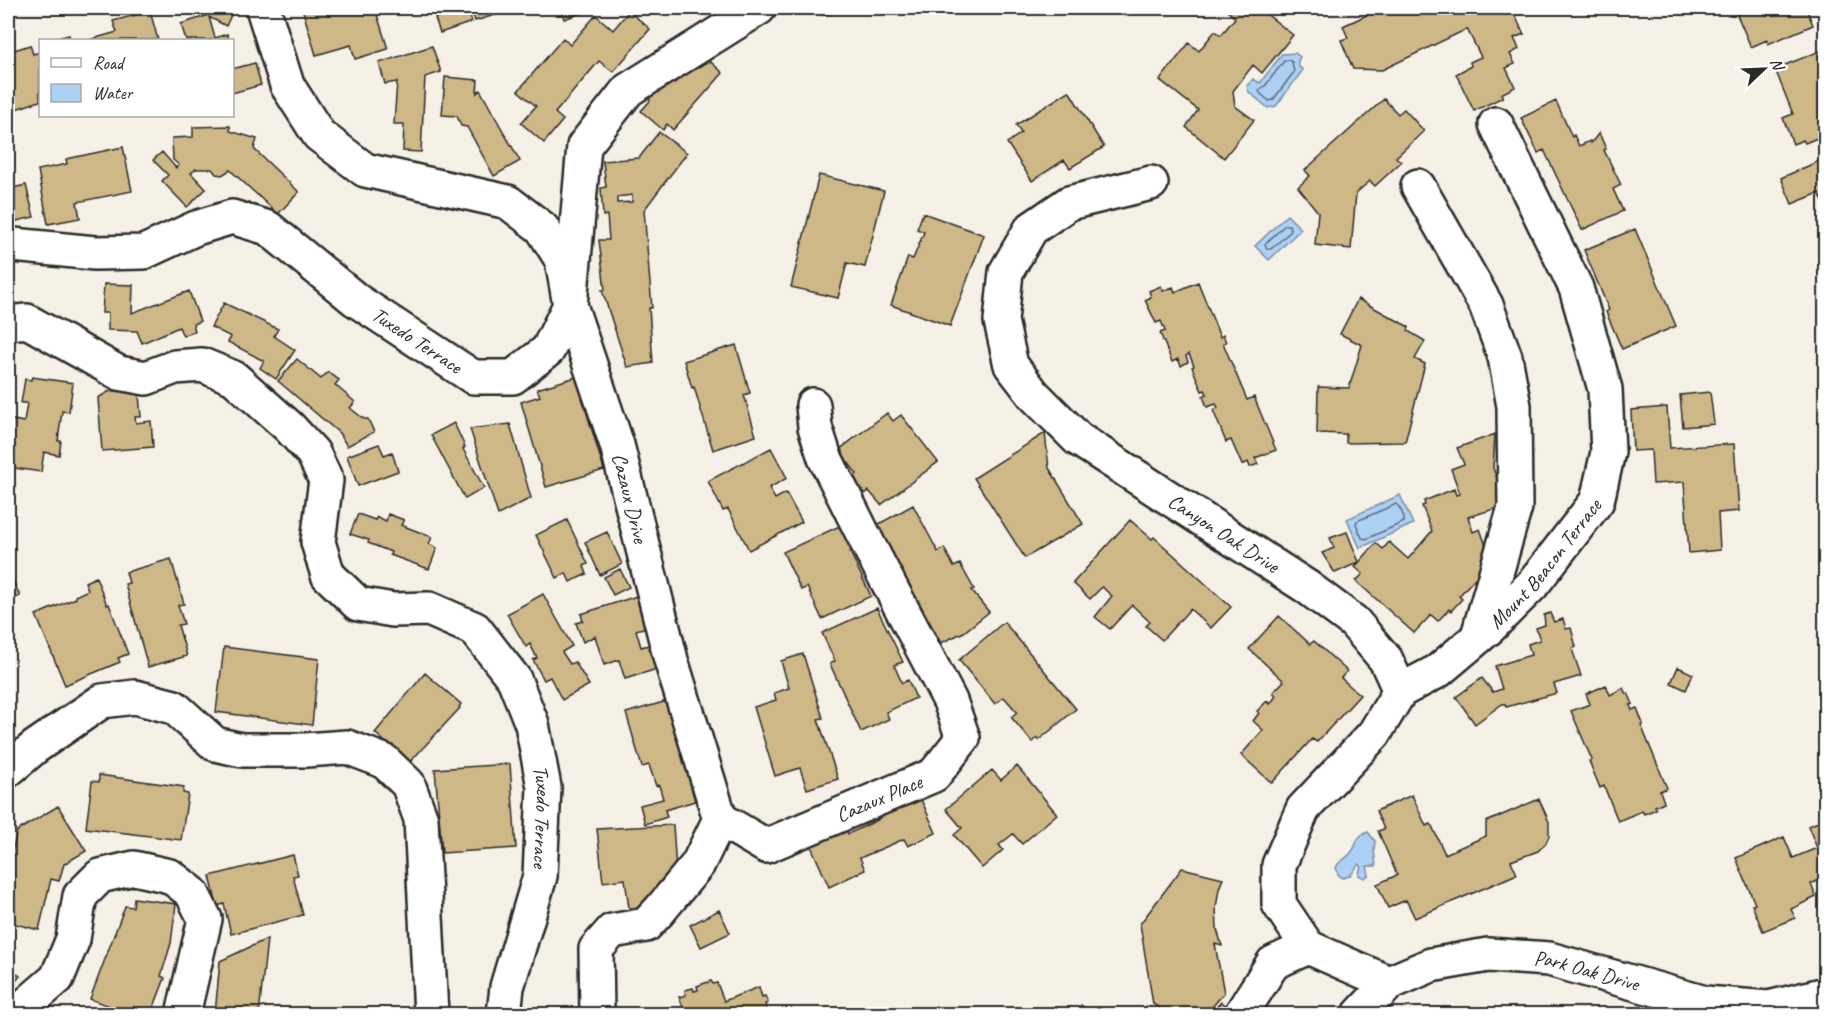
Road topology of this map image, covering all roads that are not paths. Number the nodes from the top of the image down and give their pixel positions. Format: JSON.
{"nodes":[{"id":1,"x":263,"y":8,"type":"edge"},
{"id":2,"x":759,"y":8,"type":"edge"},
{"id":3,"x":1496,"y":124,"type":"dead end"},
{"id":4,"x":1151,"y":183,"type":"dead end"},
{"id":5,"x":1418,"y":186,"type":"dead end"},
{"id":6,"x":8,"y":247,"type":"edge"},
{"id":7,"x":570,"y":305,"type":"junction"},
{"id":8,"x":8,"y":322,"type":"edge"},
{"id":9,"x":813,"y":405,"type":"dead end"},
{"id":10,"x":1478,"y":638,"type":"junction"},
{"id":11,"x":1400,"y":691,"type":"junction"},
{"id":12,"x":8,"y":770,"type":"edge"},
{"id":13,"x":720,"y":819,"type":"junction"},
{"id":14,"x":1308,"y":947,"type":"junction"},
{"id":15,"x":1389,"y":983,"type":"junction"},
{"id":16,"x":1826,"y":994,"type":"edge"},
{"id":17,"x":18,"y":1014,"type":"edge"},
{"id":18,"x":183,"y":1014,"type":"edge"},
{"id":19,"x":431,"y":1014,"type":"edge"},
{"id":20,"x":504,"y":1014,"type":"edge"},
{"id":21,"x":597,"y":1014,"type":"edge"},
{"id":22,"x":1240,"y":1014,"type":"edge"},
{"id":23,"x":1360,"y":1014,"type":"edge"}],
"edges":[{"from":1,"to":7,"type":"street"},
{"from":2,"to":7,"type":"street","name":"Cazaux Drive"},
{"from":3,"to":10,"type":"street","name":"Mount Beacon Terrace"},
{"from":4,"to":11,"type":"street","name":"Canyon Oak Drive"},
{"from":5,"to":10,"type":"street"},
{"from":6,"to":7,"type":"street","name":"Tuxedo Terrace"},
{"from":7,"to":13,"type":"street","name":"Cazaux Drive"},
{"from":8,"to":20,"type":"street","name":"Tuxedo Terrace"},
{"from":9,"to":13,"type":"street","name":"Cazaux Place"},
{"from":10,"to":11,"type":"street","name":"Mount Beacon Terrace"},
{"from":11,"to":14,"type":"street"},
{"from":12,"to":19,"type":"street"},
{"from":13,"to":21,"type":"street"},
{"from":14,"to":15,"type":"street"},
{"from":14,"to":22,"type":"street"},
{"from":15,"to":16,"type":"street","name":"Park Oak Drive"},
{"from":15,"to":23,"type":"street","name":"Park Oak Drive"},
{"from":17,"to":18,"type":"street"}]}
